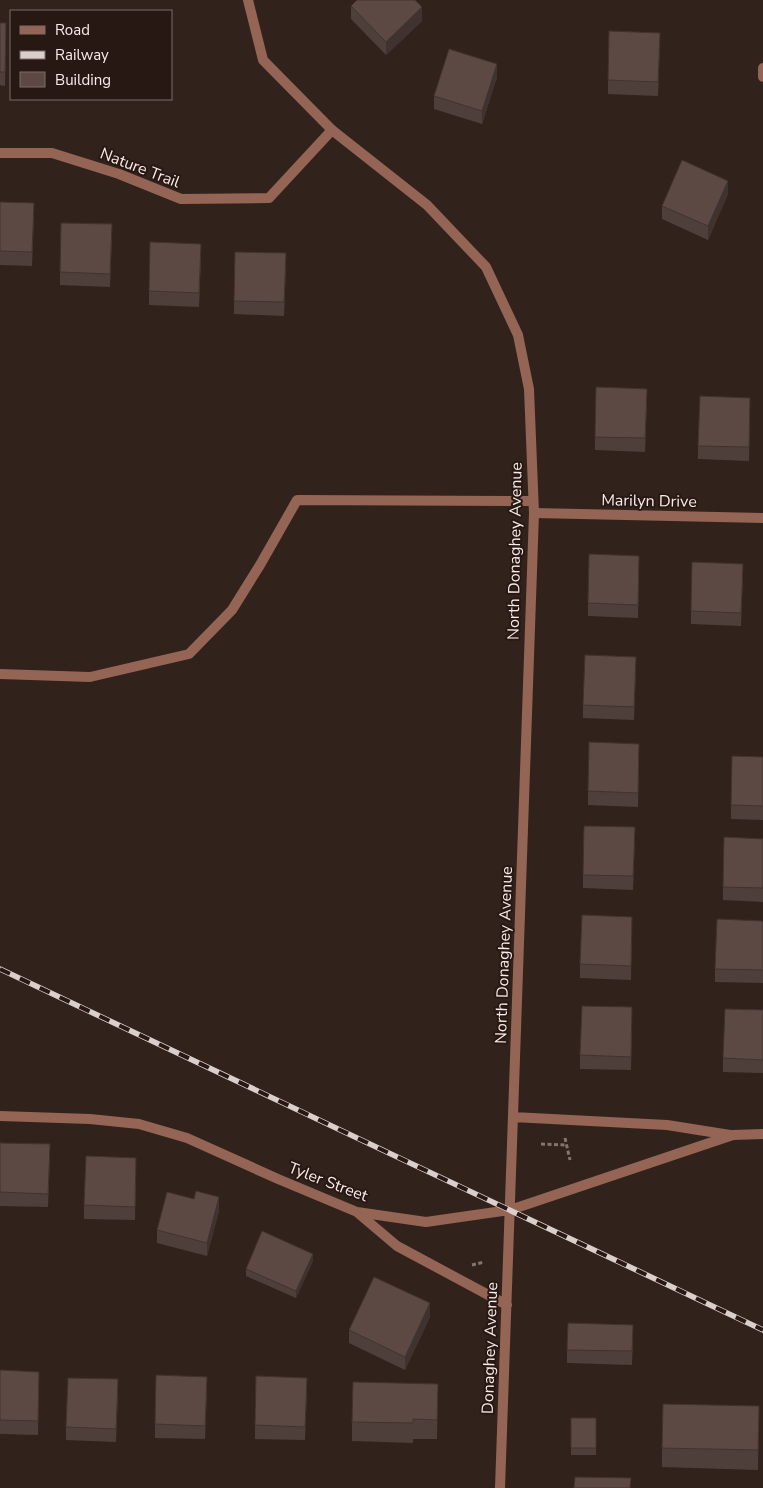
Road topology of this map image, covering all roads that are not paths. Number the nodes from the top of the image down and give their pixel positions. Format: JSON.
{"nodes":[{"id":1,"x":248,"y":0,"type":"edge"},
{"id":2,"x":763,"y":68,"type":"edge"},
{"id":3,"x":763,"y":77,"type":"edge"},
{"id":4,"x":332,"y":130,"type":"junction"},
{"id":5,"x":0,"y":152,"type":"edge"},
{"id":6,"x":533,"y":501,"type":"junction"},
{"id":7,"x":534,"y":513,"type":"junction"},
{"id":8,"x":763,"y":518,"type":"edge"},
{"id":9,"x":0,"y":674,"type":"edge"},
{"id":10,"x":0,"y":1116,"type":"edge"},
{"id":11,"x":513,"y":1117,"type":"junction"},
{"id":12,"x":763,"y":1134,"type":"edge"},
{"id":13,"x":733,"y":1136,"type":"junction"},
{"id":14,"x":510,"y":1210,"type":"junction"},
{"id":15,"x":357,"y":1212,"type":"junction"},
{"id":16,"x":507,"y":1305,"type":"junction"},
{"id":17,"x":500,"y":1488,"type":"edge"}],
"edges":[{"from":1,"to":4,"type":"street","name":"North Donaghey Avenue"},
{"from":2,"to":3,"type":"street"},
{"from":4,"to":5,"type":"street","name":"Nature Trail"},
{"from":4,"to":6,"type":"street","name":"North Donaghey Avenue"},
{"from":6,"to":7,"type":"street","name":"North Donaghey Avenue"},
{"from":6,"to":9,"type":"street"},
{"from":7,"to":8,"type":"street","name":"Marilyn Drive"},
{"from":7,"to":11,"type":"street","name":"North Donaghey Avenue"},
{"from":10,"to":15,"type":"street","name":"Tyler Street"},
{"from":11,"to":13,"type":"street"},
{"from":11,"to":14,"type":"street","name":"North Donaghey Avenue"},
{"from":12,"to":13,"type":"street","name":"Tyler Street"},
{"from":13,"to":14,"type":"street","name":"Tyler Street"},
{"from":14,"to":15,"type":"street","name":"Tyler Street"},
{"from":14,"to":16,"type":"street","name":"Donaghey Avenue"},
{"from":15,"to":16,"type":"street"},
{"from":16,"to":17,"type":"street","name":"Donaghey Avenue"}]}
